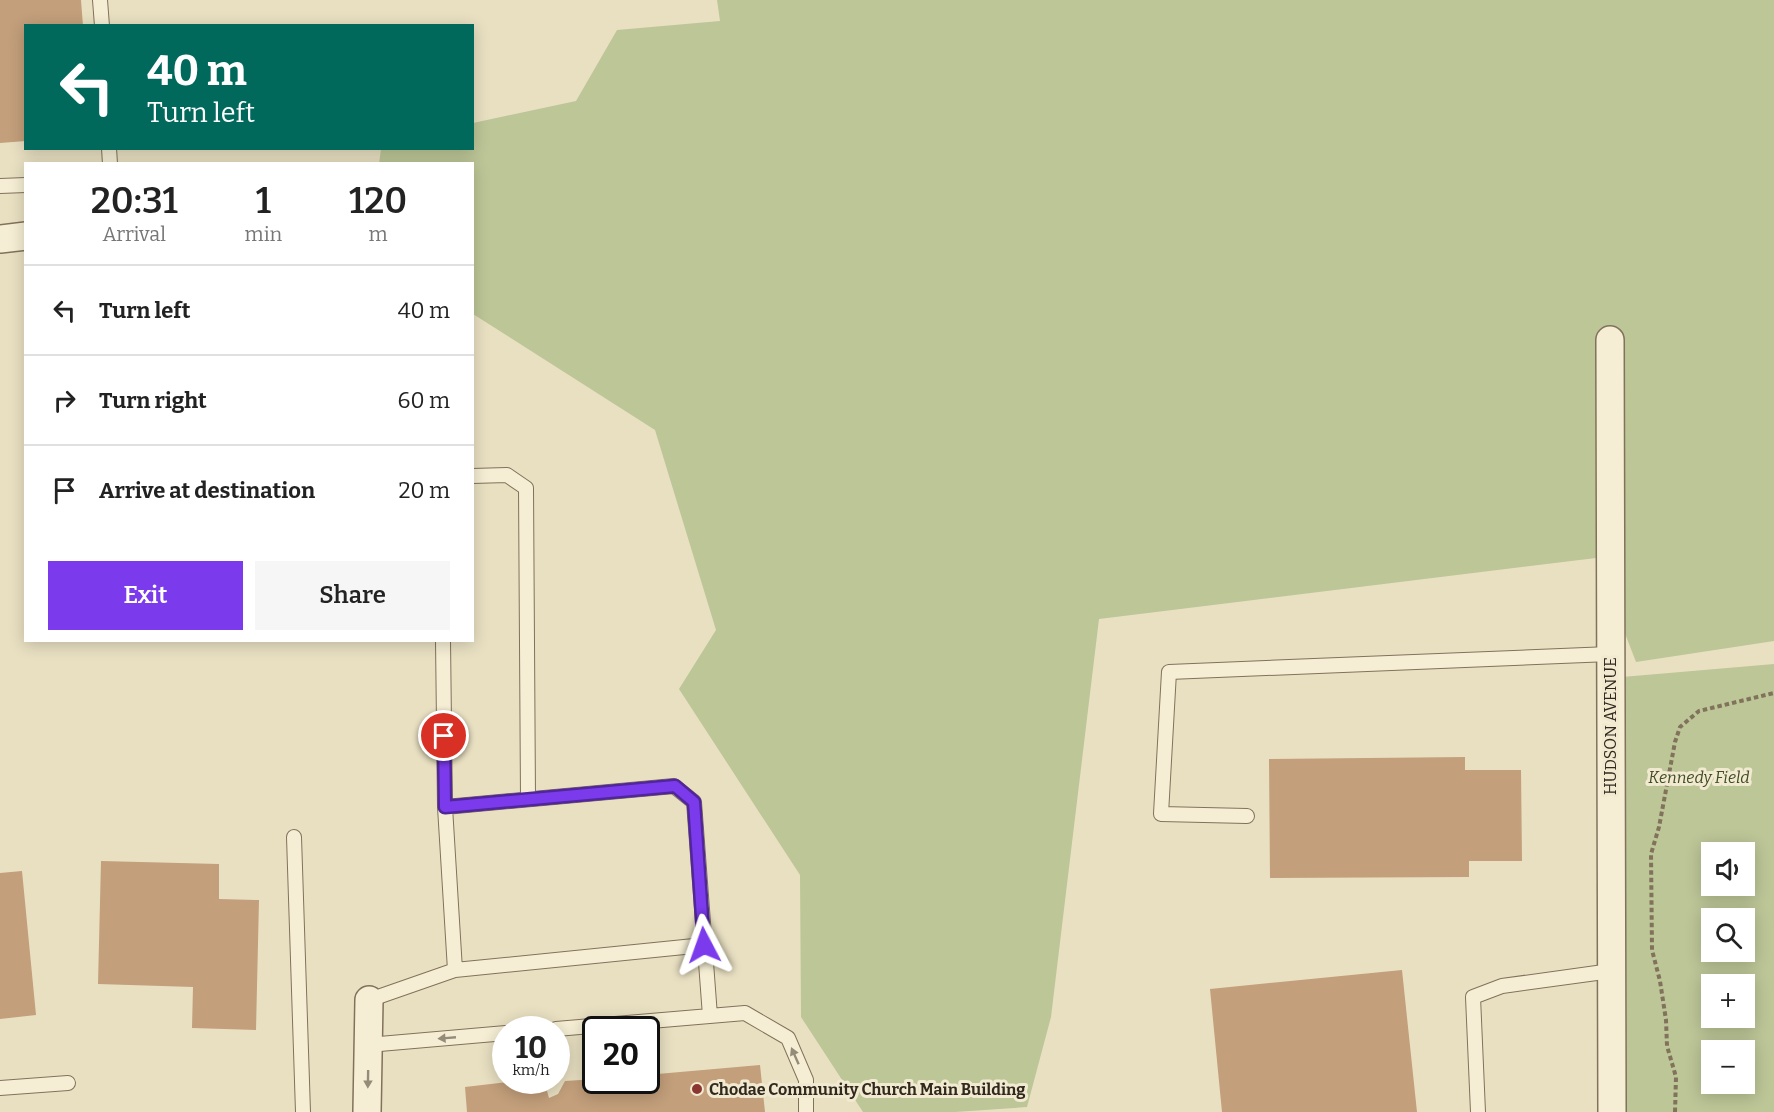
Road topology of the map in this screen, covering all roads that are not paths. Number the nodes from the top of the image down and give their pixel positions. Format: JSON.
{"nodes":[{"id":1,"x":100,"y":0,"type":"edge"},
{"id":2,"x":102,"y":24,"type":"edge"},
{"id":3,"x":24,"y":185,"type":"edge"},
{"id":4,"x":0,"y":186,"type":"edge"},
{"id":5,"x":24,"y":237,"type":"edge"},
{"id":6,"x":0,"y":239,"type":"edge"},
{"id":7,"x":1610,"y":340,"type":"dead end"},
{"id":8,"x":474,"y":476,"type":"edge"},
{"id":9,"x":443,"y":642,"type":"edge"},
{"id":10,"x":1610,"y":654,"type":"junction"},
{"id":11,"x":528,"y":799,"type":"junction"},
{"id":12,"x":445,"y":807,"type":"junction"},
{"id":13,"x":1247,"y":816,"type":"dead end"},
{"id":14,"x":294,"y":837,"type":"dead end"},
{"id":15,"x":704,"y":945,"type":"junction"},
{"id":16,"x":455,"y":970,"type":"junction"},
{"id":17,"x":1611,"y":971,"type":"junction"},
{"id":18,"x":369,"y":1000,"type":"joint"},
{"id":19,"x":710,"y":1016,"type":"junction"},
{"id":20,"x":570,"y":1028,"type":"edge"},
{"id":21,"x":492,"y":1034,"type":"edge"},
{"id":22,"x":368,"y":1045,"type":"junction"},
{"id":23,"x":68,"y":1083,"type":"dead end"},
{"id":24,"x":0,"y":1088,"type":"edge"},
{"id":25,"x":303,"y":1112,"type":"edge"},
{"id":26,"x":367,"y":1112,"type":"edge"},
{"id":27,"x":806,"y":1112,"type":"edge"},
{"id":28,"x":1478,"y":1112,"type":"edge"},
{"id":29,"x":1611,"y":1112,"type":"edge"}],
"edges":[{"from":1,"to":2,"type":"lane"},
{"from":3,"to":4,"type":"lane"},
{"from":5,"to":6,"type":"street"},
{"from":7,"to":10,"type":"street","name":"HUDSON AVENUE"},
{"from":8,"to":11,"type":"lane"},
{"from":9,"to":12,"type":"lane"},
{"from":10,"to":13,"type":"lane"},
{"from":10,"to":17,"type":"street","name":"HUDSON AVENUE"},
{"from":11,"to":12,"type":"lane"},
{"from":11,"to":15,"type":"lane"},
{"from":12,"to":16,"type":"lane"},
{"from":14,"to":25,"type":"lane"},
{"from":15,"to":16,"type":"lane"},
{"from":15,"to":19,"type":"lane"},
{"from":16,"to":18,"type":"lane"},
{"from":17,"to":28,"type":"lane"},
{"from":17,"to":29,"type":"street","name":"HUDSON AVENUE"},
{"from":18,"to":22,"type":"street"},
{"from":19,"to":20,"type":"lane"},
{"from":27,"to":19,"type":"lane","one_way":true},
{"from":21,"to":22,"type":"lane","one_way":true},
{"from":22,"to":26,"type":"street","one_way":true},
{"from":23,"to":24,"type":"lane"}]}
